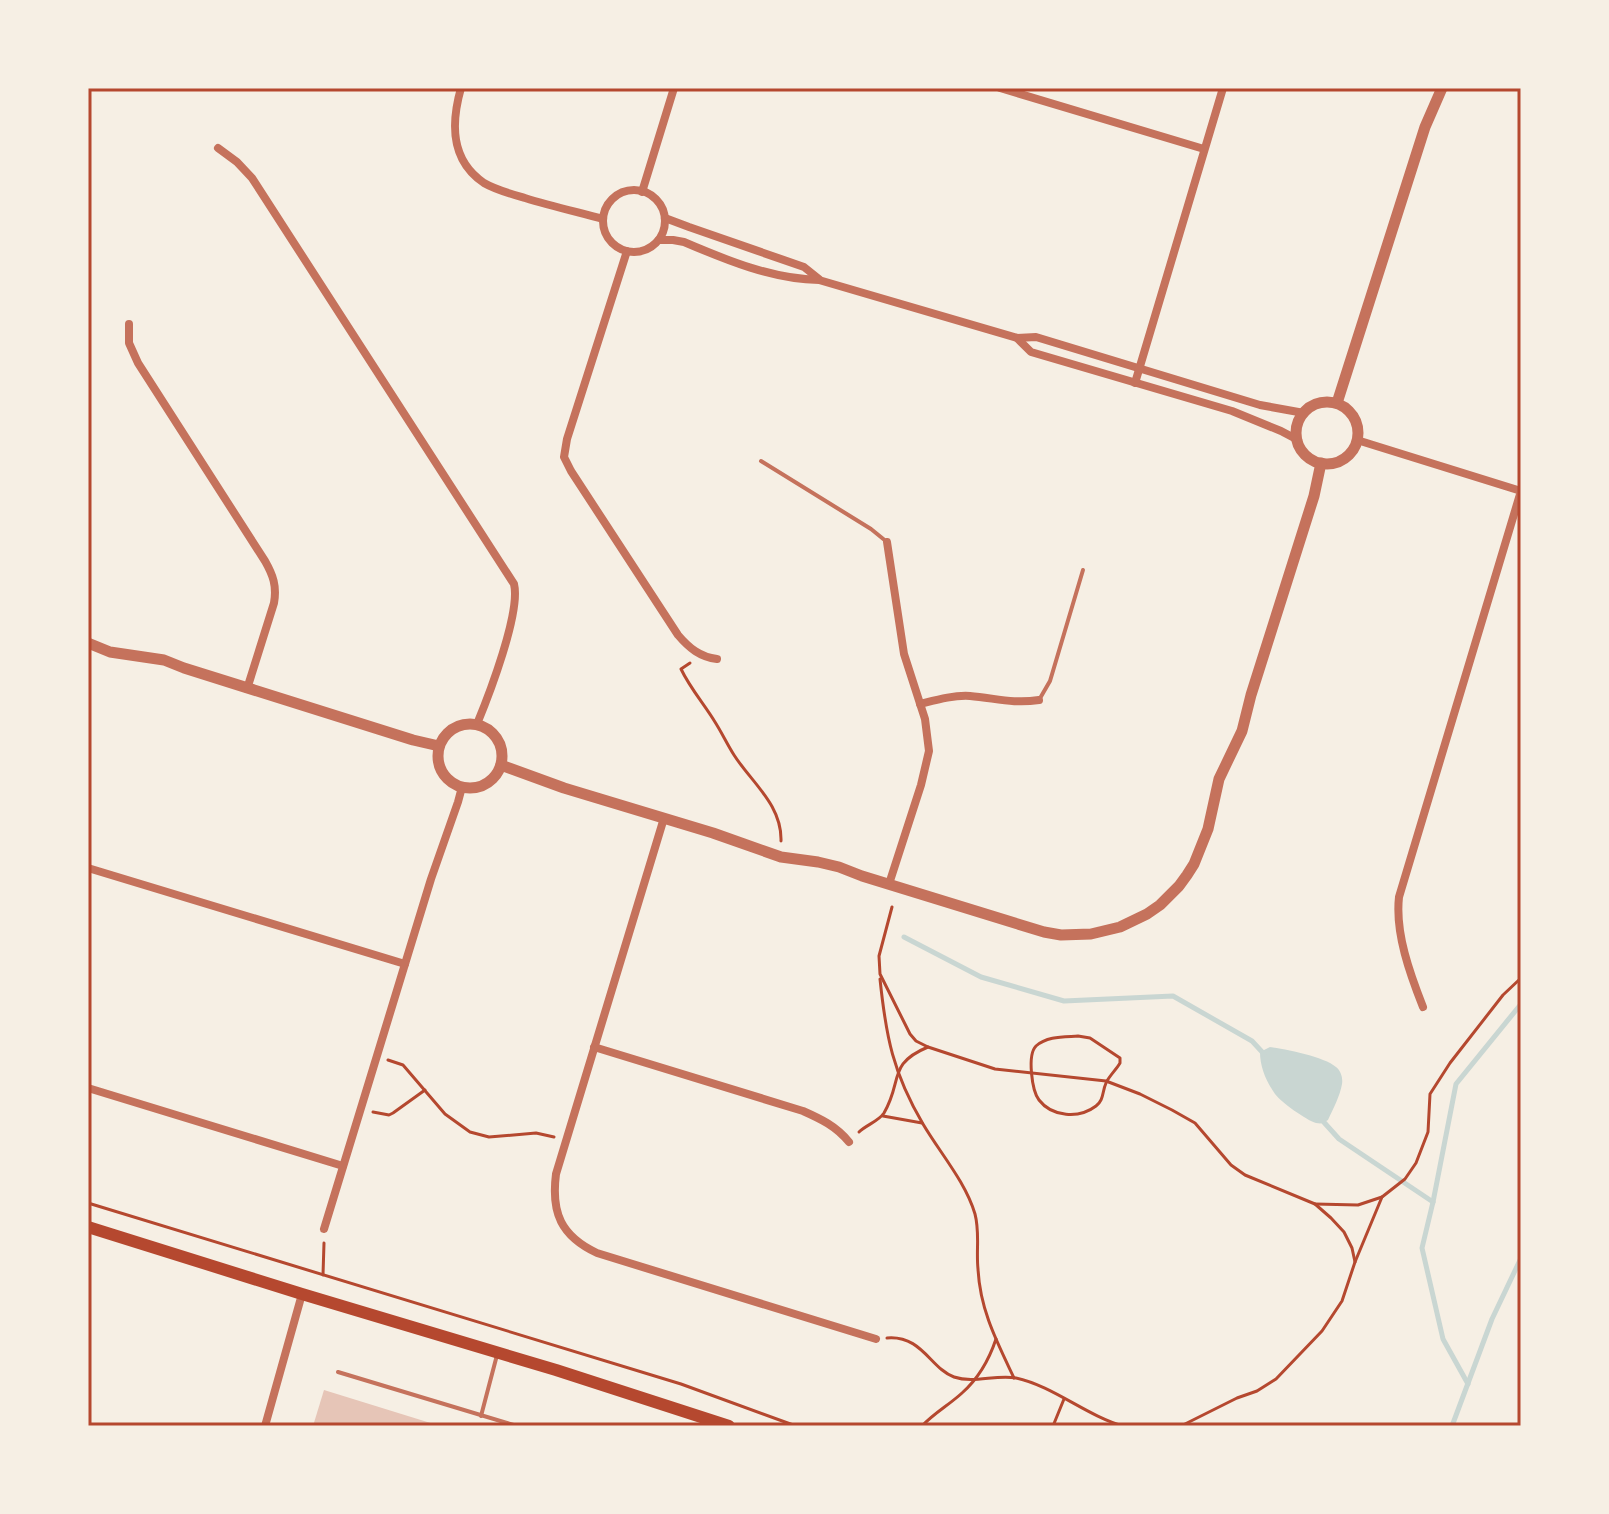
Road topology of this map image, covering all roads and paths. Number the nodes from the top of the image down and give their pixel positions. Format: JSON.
{"nodes":[{"id":1,"x":461,"y":88,"type":"edge"},
{"id":2,"x":674,"y":88,"type":"edge"},
{"id":3,"x":1000,"y":88,"type":"edge"},
{"id":4,"x":1223,"y":88,"type":"edge"},
{"id":5,"x":1442,"y":88,"type":"edge"},
{"id":6,"x":218,"y":148,"type":"dead end"},
{"id":7,"x":1204,"y":149,"type":"junction"},
{"id":8,"x":642,"y":192,"type":"junction"},
{"id":9,"x":665,"y":218,"type":"junction"},
{"id":10,"x":603,"y":219,"type":"junction"},
{"id":11,"x":659,"y":240,"type":"junction"},
{"id":12,"x":627,"y":251,"type":"junction"},
{"id":13,"x":819,"y":280,"type":"junction"},
{"id":14,"x":129,"y":324,"type":"dead end"},
{"id":15,"x":1017,"y":338,"type":"junction"},
{"id":16,"x":1139,"y":368,"type":"junction"},
{"id":17,"x":1135,"y":383,"type":"junction"},
{"id":18,"x":1337,"y":403,"type":"junction"},
{"id":19,"x":1304,"y":413,"type":"junction"},
{"id":20,"x":1298,"y":440,"type":"junction"},
{"id":21,"x":1357,"y":440,"type":"junction"},
{"id":22,"x":761,"y":461,"type":"dead end"},
{"id":23,"x":1321,"y":463,"type":"junction"},
{"id":24,"x":1521,"y":491,"type":"edge"},
{"id":25,"x":887,"y":542,"type":"joint"},
{"id":26,"x":1083,"y":570,"type":"dead end"},
{"id":27,"x":88,"y":643,"type":"edge"},
{"id":28,"x":701,"y":656,"type":"junction"},
{"id":29,"x":717,"y":659,"type":"dead end"},
{"id":30,"x":247,"y":689,"type":"junction"},
{"id":31,"x":1039,"y":700,"type":"joint"},
{"id":32,"x":920,"y":704,"type":"junction"},
{"id":33,"x":477,"y":724,"type":"junction"},
{"id":34,"x":439,"y":746,"type":"junction"},
{"id":35,"x":501,"y":765,"type":"junction"},
{"id":36,"x":462,"y":787,"type":"junction"},
{"id":37,"x":664,"y":818,"type":"junction"},
{"id":38,"x":781,"y":857,"type":"junction"},
{"id":39,"x":88,"y":868,"type":"edge"},
{"id":40,"x":889,"y":884,"type":"junction"},
{"id":41,"x":892,"y":907,"type":"dead end"},
{"id":42,"x":405,"y":964,"type":"junction"},
{"id":43,"x":880,"y":974,"type":"junction"},
{"id":44,"x":1521,"y":978,"type":"edge"},
{"id":45,"x":1423,"y":1007,"type":"dead end"},
{"id":46,"x":594,"y":1047,"type":"junction"},
{"id":47,"x":928,"y":1047,"type":"junction"},
{"id":48,"x":377,"y":1057,"type":"junction"},
{"id":49,"x":1032,"y":1073,"type":"junction"},
{"id":50,"x":898,"y":1076,"type":"junction"},
{"id":51,"x":1106,"y":1081,"type":"junction"},
{"id":52,"x":88,"y":1088,"type":"edge"},
{"id":53,"x":425,"y":1090,"type":"junction"},
{"id":54,"x":361,"y":1109,"type":"junction"},
{"id":55,"x":883,"y":1116,"type":"junction"},
{"id":56,"x":922,"y":1123,"type":"junction"},
{"id":57,"x":566,"y":1139,"type":"junction"},
{"id":58,"x":849,"y":1142,"type":"joint"},
{"id":59,"x":343,"y":1166,"type":"junction"},
{"id":60,"x":1382,"y":1197,"type":"junction"},
{"id":61,"x":88,"y":1203,"type":"edge"},
{"id":62,"x":1315,"y":1204,"type":"junction"},
{"id":63,"x":88,"y":1227,"type":"edge"},
{"id":64,"x":324,"y":1229,"type":"joint"},
{"id":65,"x":1355,"y":1262,"type":"junction"},
{"id":66,"x":323,"y":1275,"type":"junction"},
{"id":67,"x":302,"y":1294,"type":"junction"},
{"id":68,"x":876,"y":1339,"type":"joint"},
{"id":69,"x":996,"y":1339,"type":"junction"},
{"id":70,"x":498,"y":1353,"type":"junction"},
{"id":71,"x":338,"y":1372,"type":"dead end"},
{"id":72,"x":1014,"y":1378,"type":"junction"},
{"id":73,"x":976,"y":1379,"type":"junction"},
{"id":74,"x":1064,"y":1399,"type":"junction"},
{"id":75,"x":481,"y":1416,"type":"junction"},
{"id":76,"x":265,"y":1426,"type":"edge"},
{"id":77,"x":517,"y":1426,"type":"edge"},
{"id":78,"x":729,"y":1426,"type":"edge"},
{"id":79,"x":796,"y":1426,"type":"edge"},
{"id":80,"x":922,"y":1426,"type":"edge"},
{"id":81,"x":1053,"y":1426,"type":"edge"},
{"id":82,"x":1123,"y":1426,"type":"edge"},
{"id":83,"x":1181,"y":1426,"type":"edge"}],
"edges":[{"from":1,"to":10,"type":"street"},
{"from":2,"to":8,"type":"street"},
{"from":3,"to":7,"type":"street"},
{"from":4,"to":7,"type":"street"},
{"from":5,"to":18,"type":"street"},
{"from":6,"to":33,"type":"street"},
{"from":7,"to":16,"type":"street"},
{"from":8,"to":9,"type":"street"},
{"from":8,"to":10,"type":"street"},
{"from":9,"to":11,"type":"street"},
{"from":9,"to":13,"type":"street"},
{"from":10,"to":12,"type":"street"},
{"from":11,"to":12,"type":"street"},
{"from":11,"to":13,"type":"street"},
{"from":12,"to":28,"type":"street"},
{"from":13,"to":15,"type":"street"},
{"from":14,"to":30,"type":"street"},
{"from":15,"to":16,"type":"street"},
{"from":15,"to":17,"type":"street"},
{"from":16,"to":17,"type":"street"},
{"from":16,"to":19,"type":"street"},
{"from":17,"to":20,"type":"street"},
{"from":18,"to":19,"type":"street"},
{"from":18,"to":21,"type":"street"},
{"from":19,"to":20,"type":"street"},
{"from":20,"to":23,"type":"street"},
{"from":21,"to":23,"type":"street"},
{"from":21,"to":24,"type":"street"},
{"from":22,"to":25,"type":"lane"},
{"from":23,"to":40,"type":"street"},
{"from":24,"to":45,"type":"street"},
{"from":25,"to":32,"type":"street"},
{"from":26,"to":31,"type":"lane"},
{"from":27,"to":30,"type":"street"},
{"from":28,"to":29,"type":"street"},
{"from":28,"to":38,"type":"path"},
{"from":30,"to":34,"type":"street"},
{"from":31,"to":32,"type":"street"},
{"from":32,"to":40,"type":"street"},
{"from":33,"to":34,"type":"street"},
{"from":33,"to":35,"type":"street"},
{"from":34,"to":36,"type":"street"},
{"from":35,"to":36,"type":"street"},
{"from":35,"to":37,"type":"street"},
{"from":36,"to":42,"type":"street"},
{"from":37,"to":38,"type":"street"},
{"from":37,"to":46,"type":"street"},
{"from":38,"to":40,"type":"street"},
{"from":39,"to":42,"type":"street"},
{"from":41,"to":43,"type":"path"},
{"from":42,"to":48,"type":"street"},
{"from":43,"to":47,"type":"path"},
{"from":43,"to":50,"type":"path"},
{"from":44,"to":60,"type":"path"},
{"from":46,"to":57,"type":"street"},
{"from":46,"to":58,"type":"street"},
{"from":47,"to":49,"type":"path"},
{"from":47,"to":50,"type":"path"},
{"from":48,"to":53,"type":"path"},
{"from":48,"to":54,"type":"street"},
{"from":49,"to":51,"type":"path"},
{"from":49,"to":51,"type":"path"},
{"from":49,"to":51,"type":"path"},
{"from":50,"to":55,"type":"path"},
{"from":50,"to":56,"type":"path"},
{"from":51,"to":62,"type":"path"},
{"from":52,"to":59,"type":"street"},
{"from":53,"to":54,"type":"path"},
{"from":53,"to":57,"type":"path"},
{"from":54,"to":59,"type":"street"},
{"from":55,"to":56,"type":"path"},
{"from":55,"to":58,"type":"path"},
{"from":56,"to":69,"type":"path"},
{"from":57,"to":68,"type":"street"},
{"from":59,"to":64,"type":"street"},
{"from":60,"to":62,"type":"path"},
{"from":60,"to":65,"type":"path"},
{"from":61,"to":66,"type":"path"},
{"from":62,"to":65,"type":"path"},
{"from":63,"to":67,"type":"main road"},
{"from":64,"to":66,"type":"path"},
{"from":65,"to":83,"type":"path"},
{"from":66,"to":79,"type":"path"},
{"from":67,"to":70,"type":"main road"},
{"from":67,"to":76,"type":"street"},
{"from":68,"to":73,"type":"path"},
{"from":69,"to":72,"type":"path"},
{"from":69,"to":73,"type":"path"},
{"from":70,"to":75,"type":"lane"},
{"from":70,"to":78,"type":"main road"},
{"from":71,"to":75,"type":"lane"},
{"from":72,"to":73,"type":"path"},
{"from":72,"to":74,"type":"path"},
{"from":73,"to":80,"type":"path"},
{"from":74,"to":81,"type":"path"},
{"from":74,"to":82,"type":"path"},
{"from":75,"to":77,"type":"lane"}]}
